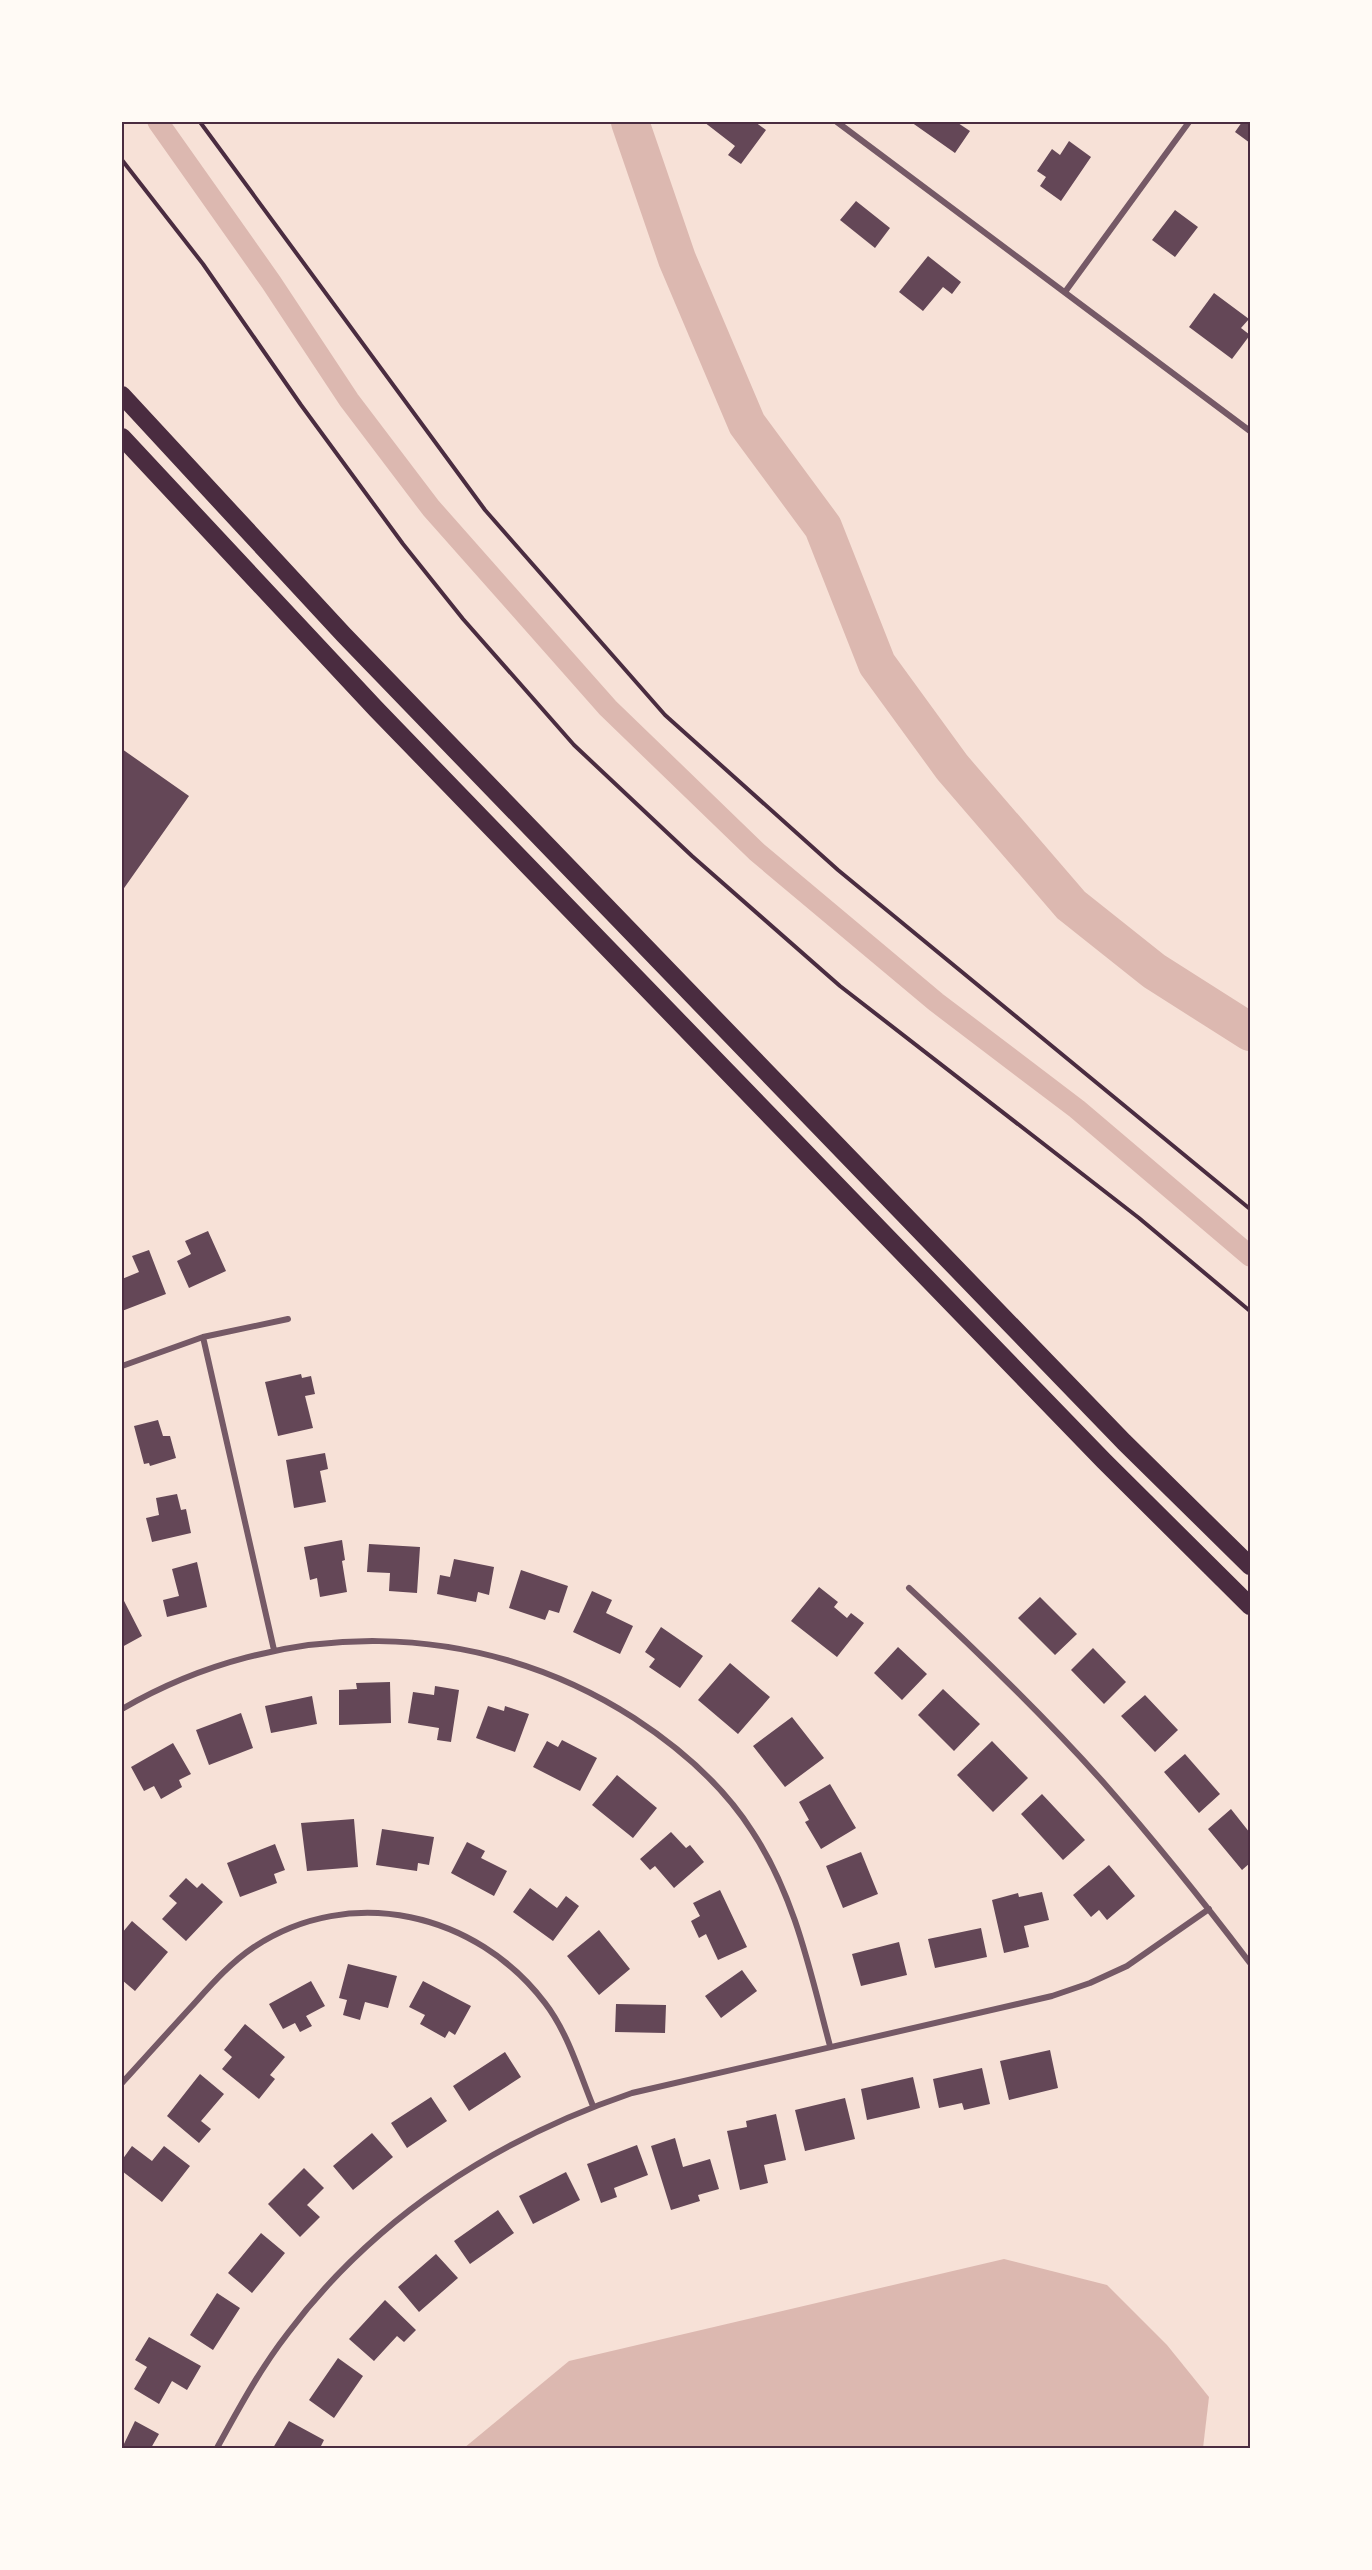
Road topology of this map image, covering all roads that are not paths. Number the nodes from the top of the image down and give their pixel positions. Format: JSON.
{"nodes":[{"id":1,"x":837,"y":122,"type":"edge"},
{"id":2,"x":1189,"y":122,"type":"edge"},
{"id":3,"x":1065,"y":291,"type":"junction"},
{"id":4,"x":122,"y":395,"type":"edge"},
{"id":5,"x":1251,"y":431,"type":"edge"},
{"id":6,"x":122,"y":437,"type":"edge"},
{"id":7,"x":288,"y":1319,"type":"dead end"},
{"id":8,"x":203,"y":1337,"type":"junction"},
{"id":9,"x":122,"y":1366,"type":"edge"},
{"id":10,"x":1251,"y":1566,"type":"edge"},
{"id":11,"x":909,"y":1587,"type":"dead end"},
{"id":12,"x":1251,"y":1606,"type":"edge"},
{"id":13,"x":274,"y":1650,"type":"junction"},
{"id":14,"x":122,"y":1709,"type":"edge"},
{"id":15,"x":1209,"y":1909,"type":"junction"},
{"id":16,"x":1251,"y":1963,"type":"edge"},
{"id":17,"x":830,"y":2046,"type":"junction"},
{"id":18,"x":122,"y":2083,"type":"edge"},
{"id":19,"x":593,"y":2106,"type":"junction"},
{"id":20,"x":217,"y":2448,"type":"edge"}],
"edges":[{"from":1,"to":3,"type":"street"},
{"from":2,"to":3,"type":"street"},
{"from":3,"to":5,"type":"street"},
{"from":4,"to":10,"type":"highway"},
{"from":6,"to":12,"type":"highway"},
{"from":7,"to":8,"type":"street"},
{"from":8,"to":9,"type":"street"},
{"from":8,"to":13,"type":"street"},
{"from":11,"to":15,"type":"street"},
{"from":13,"to":14,"type":"street"},
{"from":13,"to":17,"type":"street"},
{"from":15,"to":16,"type":"street"},
{"from":15,"to":17,"type":"street"},
{"from":17,"to":19,"type":"street"},
{"from":18,"to":19,"type":"street"},
{"from":19,"to":20,"type":"street"}]}
